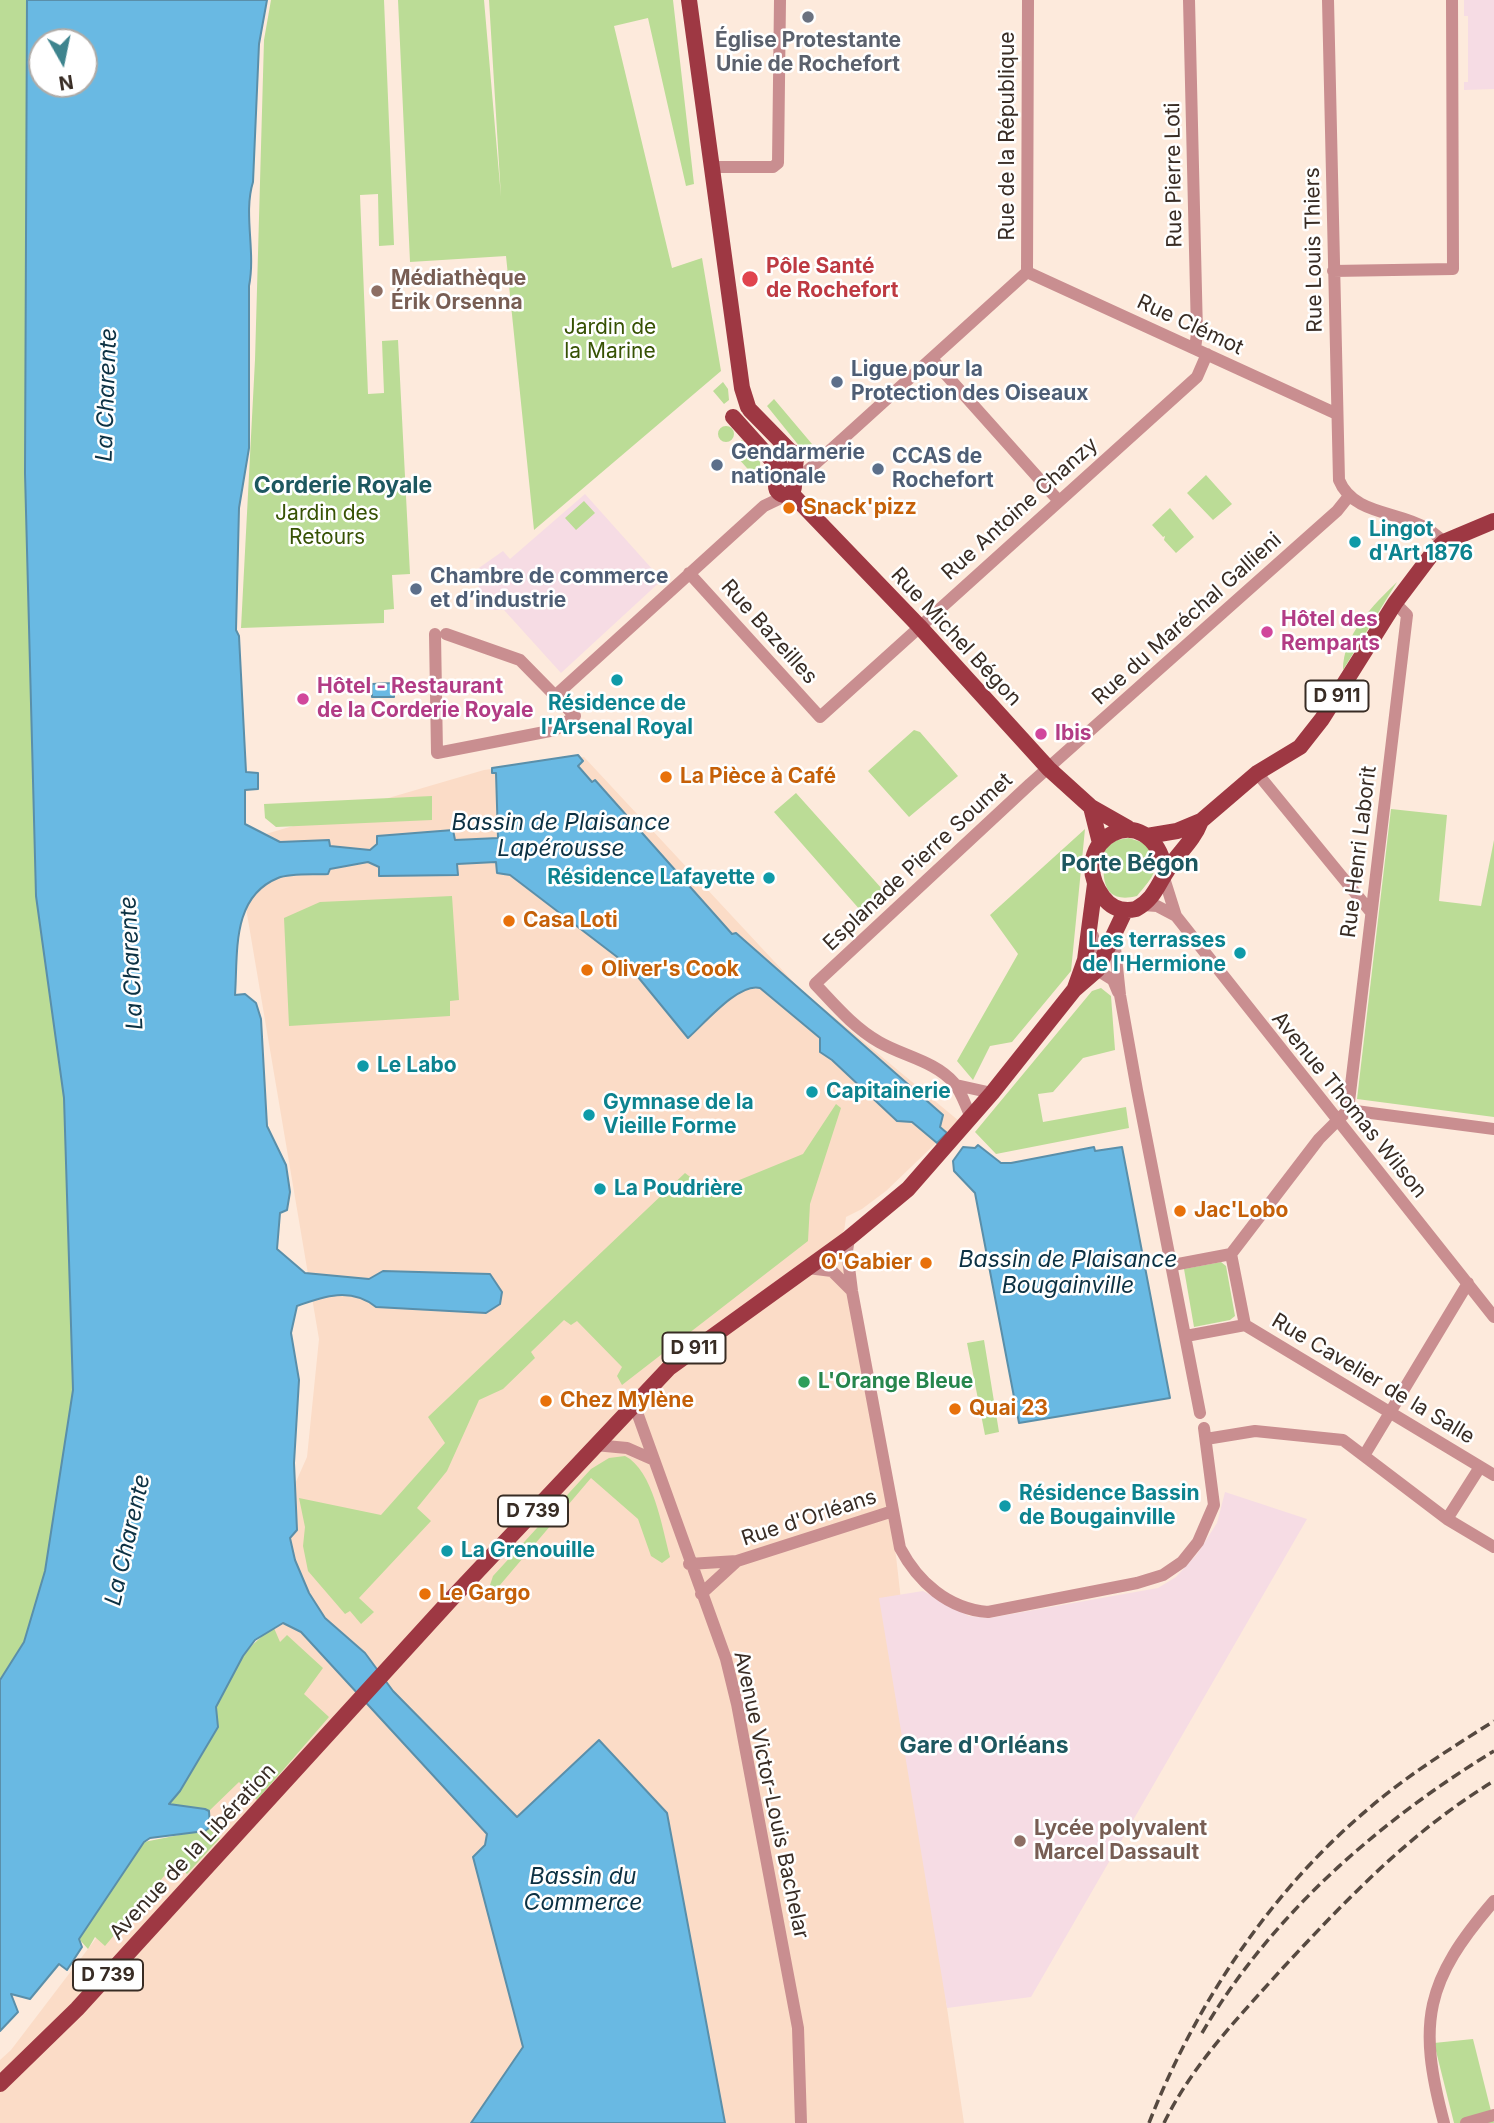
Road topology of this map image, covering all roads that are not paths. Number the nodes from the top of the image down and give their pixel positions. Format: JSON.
{"nodes":[{"id":1,"x":689,"y":0,"type":"edge"},
{"id":2,"x":780,"y":0,"type":"edge"},
{"id":3,"x":1028,"y":0,"type":"edge"},
{"id":4,"x":1189,"y":0,"type":"edge"},
{"id":5,"x":1328,"y":0,"type":"edge"},
{"id":6,"x":1452,"y":0,"type":"edge"},
{"id":7,"x":712,"y":167,"type":"junction"},
{"id":8,"x":1333,"y":271,"type":"junction"},
{"id":9,"x":1027,"y":272,"type":"junction"},
{"id":10,"x":1201,"y":352,"type":"junction"},
{"id":11,"x":932,"y":359,"type":"junction"},
{"id":12,"x":1336,"y":414,"type":"junction"},
{"id":13,"x":821,"y":456,"type":"junction"},
{"id":14,"x":788,"y":475,"type":"junction"},
{"id":15,"x":1349,"y":496,"type":"junction"},
{"id":16,"x":1058,"y":500,"type":"junction"},
{"id":17,"x":1494,"y":521,"type":"edge"},
{"id":18,"x":1444,"y":542,"type":"junction"},
{"id":19,"x":689,"y":573,"type":"junction"},
{"id":20,"x":1395,"y":603,"type":"junction"},
{"id":21,"x":919,"y":626,"type":"junction"},
{"id":22,"x":556,"y":695,"type":"junction"},
{"id":23,"x":820,"y":717,"type":"joint"},
{"id":24,"x":1049,"y":769,"type":"junction"},
{"id":25,"x":1257,"y":773,"type":"junction"},
{"id":26,"x":1091,"y":807,"type":"junction"},
{"id":27,"x":1201,"y":821,"type":"junction"},
{"id":28,"x":1128,"y":828,"type":"junction"},
{"id":29,"x":1147,"y":836,"type":"junction"},
{"id":30,"x":1100,"y":843,"type":"junction"},
{"id":31,"x":1165,"y":875,"type":"junction"},
{"id":32,"x":1095,"y":884,"type":"junction"},
{"id":33,"x":1143,"y":905,"type":"junction"},
{"id":34,"x":1090,"y":909,"type":"junction"},
{"id":35,"x":1125,"y":911,"type":"junction"},
{"id":36,"x":1370,"y":911,"type":"junction"},
{"id":37,"x":1176,"y":916,"type":"junction"},
{"id":38,"x":1111,"y":943,"type":"junction"},
{"id":39,"x":1097,"y":970,"type":"junction"},
{"id":40,"x":1074,"y":990,"type":"junction"},
{"id":41,"x":1120,"y":995,"type":"junction"},
{"id":42,"x":956,"y":1085,"type":"junction"},
{"id":43,"x":992,"y":1093,"type":"junction"},
{"id":44,"x":1348,"y":1110,"type":"junction"},
{"id":45,"x":969,"y":1120,"type":"junction"},
{"id":46,"x":1338,"y":1122,"type":"junction"},
{"id":47,"x":1494,"y":1129,"type":"edge"},
{"id":48,"x":846,"y":1244,"type":"junction"},
{"id":49,"x":1231,"y":1254,"type":"junction"},
{"id":50,"x":823,"y":1255,"type":"junction"},
{"id":51,"x":1173,"y":1265,"type":"junction"},
{"id":52,"x":808,"y":1268,"type":"junction"},
{"id":53,"x":832,"y":1271,"type":"junction"},
{"id":54,"x":1468,"y":1283,"type":"junction"},
{"id":55,"x":852,"y":1291,"type":"junction"},
{"id":56,"x":1494,"y":1317,"type":"edge"},
{"id":57,"x":1245,"y":1325,"type":"junction"},
{"id":58,"x":1186,"y":1336,"type":"junction"},
{"id":59,"x":634,"y":1405,"type":"junction"},
{"id":60,"x":1390,"y":1412,"type":"junction"},
{"id":61,"x":1200,"y":1413,"type":"dead end"},
{"id":62,"x":595,"y":1445,"type":"junction"},
{"id":63,"x":1364,"y":1454,"type":"junction"},
{"id":64,"x":652,"y":1459,"type":"junction"},
{"id":65,"x":1480,"y":1467,"type":"junction"},
{"id":66,"x":1494,"y":1475,"type":"edge"},
{"id":67,"x":894,"y":1511,"type":"junction"},
{"id":68,"x":1447,"y":1519,"type":"junction"},
{"id":69,"x":1494,"y":1547,"type":"edge"},
{"id":70,"x":737,"y":1561,"type":"junction"},
{"id":71,"x":689,"y":1564,"type":"junction"},
{"id":72,"x":701,"y":1594,"type":"junction"},
{"id":73,"x":1494,"y":1901,"type":"edge"},
{"id":74,"x":0,"y":2084,"type":"edge"},
{"id":75,"x":1494,"y":2115,"type":"edge"},
{"id":76,"x":801,"y":2123,"type":"edge"},
{"id":77,"x":1444,"y":2123,"type":"edge"},
{"id":78,"x":1466,"y":2123,"type":"edge"}],
"edges":[{"from":1,"to":7,"type":"main road"},
{"from":2,"to":7,"type":"street"},
{"from":3,"to":9,"type":"street","name":"Rue de la République"},
{"from":4,"to":10,"type":"street","name":"Rue Pierre Loti"},
{"from":5,"to":8,"type":"street","name":"Rue Louis Thiers"},
{"from":6,"to":8,"type":"street"},
{"from":7,"to":14,"type":"main road","name":"Rue Michel Bégon"},
{"from":8,"to":12,"type":"street","name":"Rue Louis Thiers"},
{"from":9,"to":10,"type":"street","name":"Rue Clémot"},
{"from":9,"to":11,"type":"street"},
{"from":10,"to":12,"type":"street","name":"Rue Clémot"},
{"from":10,"to":16,"type":"street","name":"Rue Antoine Chanzy"},
{"from":11,"to":13,"type":"street"},
{"from":11,"to":16,"type":"street"},
{"from":12,"to":15,"type":"street","name":"Rue Louis Thiers"},
{"from":13,"to":14,"type":"street"},
{"from":13,"to":14,"type":"street"},
{"from":14,"to":19,"type":"street"},
{"from":14,"to":21,"type":"main road","name":"Rue Michel Bégon"},
{"from":15,"to":18,"type":"street"},
{"from":15,"to":24,"type":"street","name":"Rue du Maréchal Gallieni"},
{"from":16,"to":21,"type":"street","name":"Rue Antoine Chanzy"},
{"from":17,"to":18,"type":"main road","number":"D 911"},
{"from":18,"to":20,"type":"main road","number":"D 911"},
{"from":19,"to":22,"type":"street"},
{"from":19,"to":23,"type":"street","name":"Rue Bazeilles"},
{"from":20,"to":25,"type":"main road","number":"D 911"},
{"from":20,"to":36,"type":"street","name":"Rue Henri Laborit"},
{"from":21,"to":23,"type":"street","name":"Rue Antoine Chanzy"},
{"from":21,"to":24,"type":"main road","name":"Rue Michel Bégon"},
{"from":22,"to":22,"type":"street"},
{"from":24,"to":26,"type":"main road","name":"Rue Michel Bégon"},
{"from":24,"to":42,"type":"street","name":"Esplanade Pierre Soumet"},
{"from":25,"to":27,"type":"main road","number":"D 911"},
{"from":25,"to":36,"type":"street"},
{"from":26,"to":28,"type":"main road","name":"Rue Michel Bégon"},
{"from":26,"to":30,"type":"main road"},
{"from":27,"to":29,"type":"main road","number":"D 911"},
{"from":27,"to":31,"type":"main road","number":"D 911"},
{"from":28,"to":29,"type":"main road"},
{"from":28,"to":30,"type":"main road"},
{"from":29,"to":31,"type":"main road"},
{"from":30,"to":32,"type":"main road"},
{"from":31,"to":33,"type":"main road"},
{"from":31,"to":37,"type":"street","name":"Avenue Thomas Wilson"},
{"from":32,"to":34,"type":"main road","number":"D 911"},
{"from":32,"to":35,"type":"main road"},
{"from":33,"to":35,"type":"main road"},
{"from":33,"to":37,"type":"street"},
{"from":34,"to":39,"type":"street","number":"D 911"},
{"from":34,"to":40,"type":"main road","number":"D 911"},
{"from":35,"to":38,"type":"main road","number":"D 911"},
{"from":36,"to":44,"type":"street","name":"Rue Henri Laborit"},
{"from":37,"to":46,"type":"street","name":"Avenue Thomas Wilson"},
{"from":38,"to":39,"type":"main road","number":"D 911"},
{"from":38,"to":41,"type":"street"},
{"from":39,"to":40,"type":"main road","number":"D 911"},
{"from":39,"to":41,"type":"street"},
{"from":40,"to":43,"type":"main road","number":"D 911"},
{"from":41,"to":51,"type":"street"},
{"from":42,"to":43,"type":"street"},
{"from":42,"to":45,"type":"street"},
{"from":43,"to":45,"type":"main road","number":"D 911"},
{"from":44,"to":46,"type":"street"},
{"from":44,"to":47,"type":"street"},
{"from":45,"to":48,"type":"main road","number":"D 911"},
{"from":46,"to":49,"type":"street"},
{"from":46,"to":54,"type":"street","name":"Avenue Thomas Wilson"},
{"from":48,"to":50,"type":"main road","number":"D 911"},
{"from":48,"to":55,"type":"street"},
{"from":49,"to":51,"type":"street"},
{"from":49,"to":57,"type":"street"},
{"from":50,"to":52,"type":"main road","number":"D 911"},
{"from":50,"to":53,"type":"street"},
{"from":51,"to":58,"type":"street"},
{"from":52,"to":53,"type":"street"},
{"from":52,"to":59,"type":"main road","number":"D 911"},
{"from":53,"to":55,"type":"street"},
{"from":54,"to":56,"type":"street","name":"Avenue Thomas Wilson"},
{"from":54,"to":60,"type":"street"},
{"from":55,"to":67,"type":"street"},
{"from":57,"to":58,"type":"street"},
{"from":57,"to":60,"type":"street","name":"Rue Cavelier de la Salle"},
{"from":58,"to":61,"type":"street"},
{"from":59,"to":62,"type":"main road","number":"D 911"},
{"from":59,"to":64,"type":"street","name":"Avenue Victor-Louis Bachelar"},
{"from":60,"to":63,"type":"street"},
{"from":60,"to":65,"type":"street","name":"Rue Cavelier de la Salle"},
{"from":62,"to":64,"type":"street"},
{"from":62,"to":74,"type":"main road","name":"Avenue de la Libération","number":"D 739"},
{"from":63,"to":67,"type":"street"},
{"from":63,"to":68,"type":"street"},
{"from":64,"to":71,"type":"street","name":"Avenue Victor-Louis Bachelar"},
{"from":65,"to":66,"type":"street","name":"Rue Cavelier de la Salle"},
{"from":65,"to":68,"type":"street","name":"Rue Cavelier de la Salle"},
{"from":67,"to":70,"type":"street","name":"Rue d'Orléans"},
{"from":68,"to":69,"type":"street"},
{"from":70,"to":71,"type":"street","name":"Rue d'Orléans"},
{"from":70,"to":72,"type":"street","name":"Rue d'Orléans"},
{"from":71,"to":72,"type":"street","name":"Avenue Victor-Louis Bachelar"},
{"from":72,"to":76,"type":"street","name":"Avenue Victor-Louis Bachelar"},
{"from":73,"to":77,"type":"street"},
{"from":75,"to":78,"type":"street"}]}
